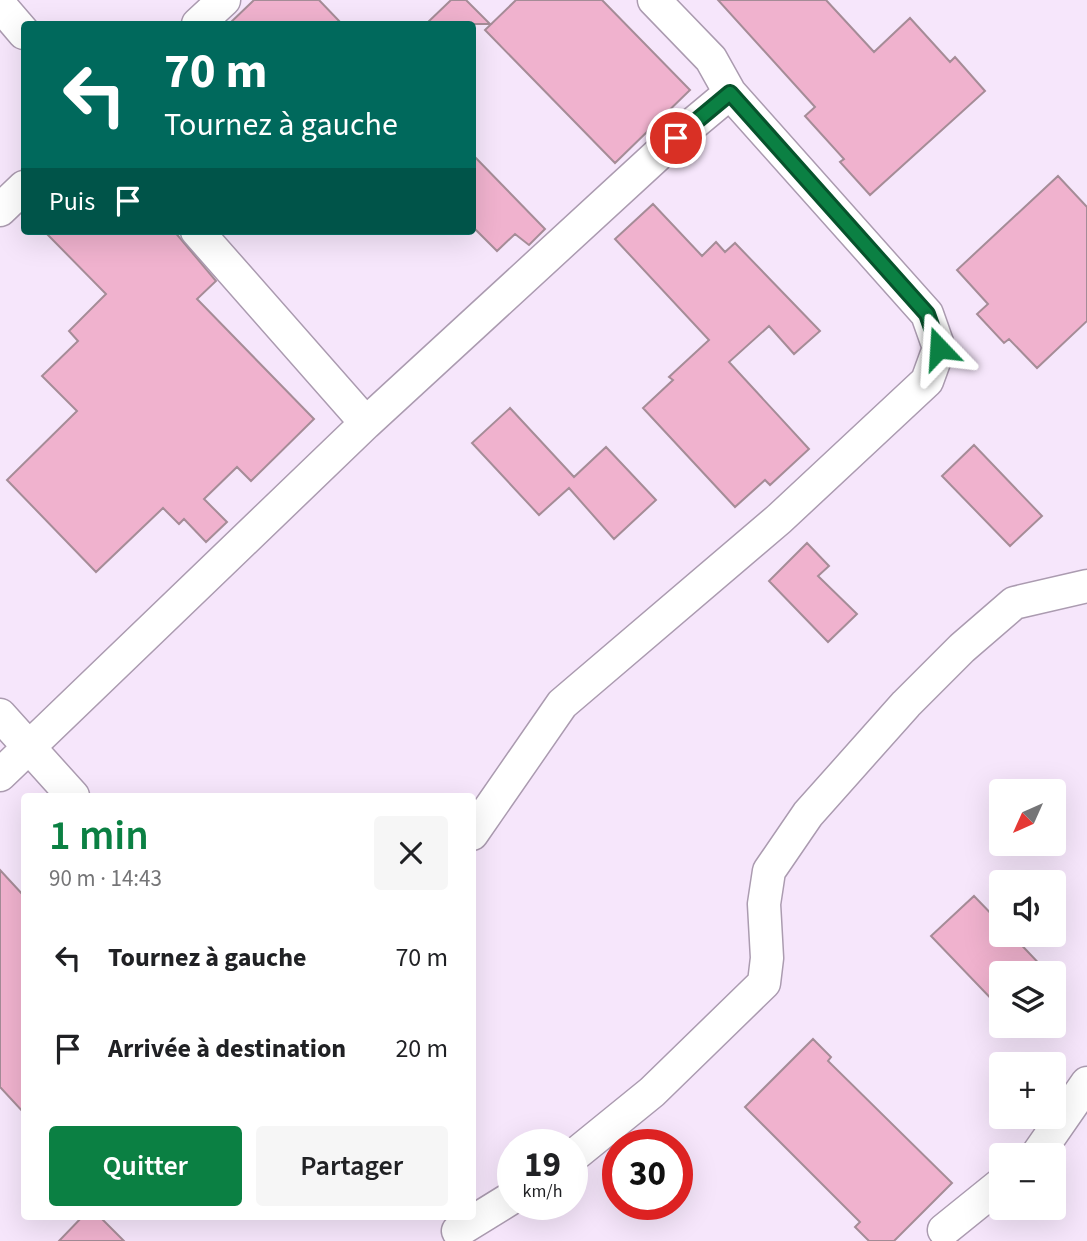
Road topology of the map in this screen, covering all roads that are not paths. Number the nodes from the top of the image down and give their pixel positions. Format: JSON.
{"nodes":[{"id":1,"x":225,"y":0,"type":"edge"},
{"id":2,"x":654,"y":0,"type":"edge"},
{"id":3,"x":0,"y":5,"type":"edge"},
{"id":4,"x":201,"y":21,"type":"edge"},
{"id":5,"x":21,"y":30,"type":"edge"},
{"id":6,"x":730,"y":93,"type":"junction"},
{"id":7,"x":21,"y":190,"type":"edge"},
{"id":8,"x":0,"y":210,"type":"edge"},
{"id":9,"x":201,"y":235,"type":"edge"},
{"id":10,"x":366,"y":423,"type":"junction"},
{"id":11,"x":1087,"y":586,"type":"edge"},
{"id":12,"x":0,"y":715,"type":"edge"},
{"id":13,"x":29,"y":748,"type":"junction"},
{"id":14,"x":0,"y":775,"type":"edge"},
{"id":15,"x":70,"y":793,"type":"edge"},
{"id":16,"x":476,"y":828,"type":"edge"},
{"id":17,"x":1087,"y":1083,"type":"edge"},
{"id":18,"x":1045,"y":1143,"type":"edge"},
{"id":19,"x":588,"y":1144,"type":"edge"},
{"id":20,"x":989,"y":1195,"type":"edge"},
{"id":21,"x":497,"y":1206,"type":"edge"},
{"id":22,"x":476,"y":1218,"type":"edge"},
{"id":23,"x":473,"y":1220,"type":"edge"},
{"id":24,"x":457,"y":1229,"type":"edge"},
{"id":25,"x":943,"y":1237,"type":"edge"}],
"edges":[{"from":1,"to":4,"type":"street"},
{"from":2,"to":6,"type":"street"},
{"from":3,"to":5,"type":"street"},
{"from":6,"to":10,"type":"street"},
{"from":6,"to":16,"type":"street"},
{"from":7,"to":8,"type":"street"},
{"from":9,"to":10,"type":"street"},
{"from":10,"to":13,"type":"street"},
{"from":11,"to":19,"type":"street"},
{"from":12,"to":13,"type":"street"},
{"from":13,"to":14,"type":"street"},
{"from":13,"to":15,"type":"street"},
{"from":17,"to":18,"type":"street"},
{"from":20,"to":25,"type":"street"},
{"from":21,"to":22,"type":"street"},
{"from":23,"to":24,"type":"street"}]}
